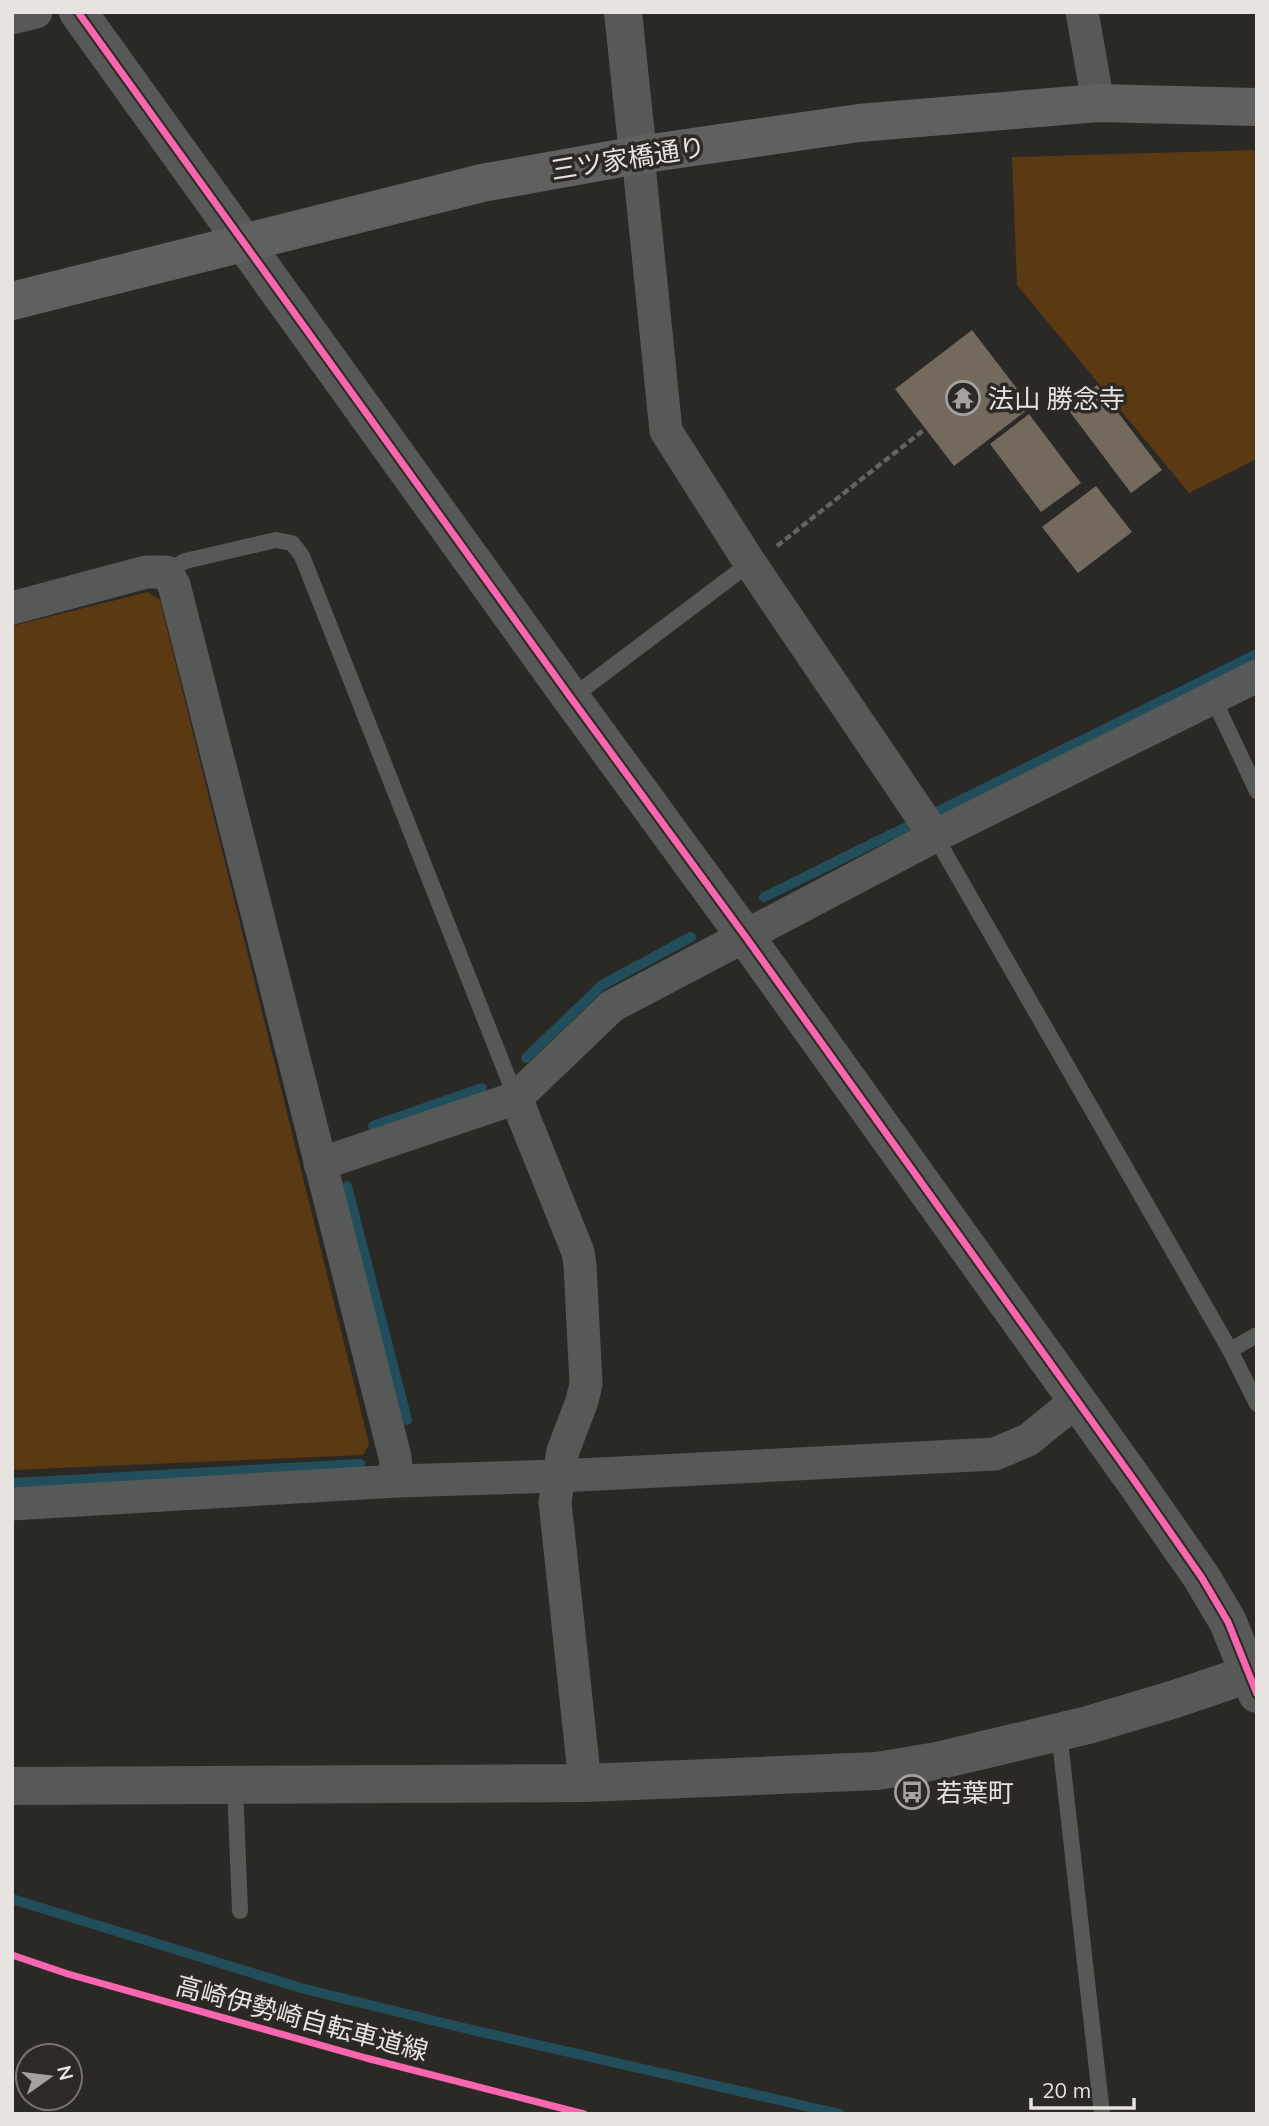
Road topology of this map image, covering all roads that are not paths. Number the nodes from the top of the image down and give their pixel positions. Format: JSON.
{"nodes":[{"id":1,"x":36,"y":12,"type":"edge"},
{"id":2,"x":78,"y":12,"type":"edge"},
{"id":3,"x":623,"y":12,"type":"edge"},
{"id":4,"x":1082,"y":12,"type":"edge"},
{"id":5,"x":12,"y":18,"type":"edge"},
{"id":6,"x":1098,"y":103,"type":"junction"},
{"id":7,"x":1257,"y":107,"type":"edge"},
{"id":8,"x":638,"y":155,"type":"junction"},
{"id":9,"x":243,"y":243,"type":"junction"},
{"id":10,"x":12,"y":301,"type":"edge"},
{"id":11,"x":750,"y":563,"type":"junction"},
{"id":12,"x":166,"y":572,"type":"junction"},
{"id":13,"x":12,"y":608,"type":"edge"},
{"id":14,"x":1257,"y":676,"type":"edge"},
{"id":15,"x":571,"y":698,"type":"junction"},
{"id":16,"x":1213,"y":698,"type":"junction"},
{"id":17,"x":1257,"y":791,"type":"edge"},
{"id":18,"x":935,"y":836,"type":"junction"},
{"id":19,"x":745,"y":936,"type":"junction"},
{"id":20,"x":516,"y":1098,"type":"junction"},
{"id":21,"x":320,"y":1164,"type":"junction"},
{"id":22,"x":1257,"y":1335,"type":"edge"},
{"id":23,"x":1230,"y":1350,"type":"junction"},
{"id":24,"x":1076,"y":1401,"type":"junction"},
{"id":25,"x":1257,"y":1404,"type":"edge"},
{"id":26,"x":559,"y":1476,"type":"junction"},
{"id":27,"x":397,"y":1481,"type":"junction"},
{"id":28,"x":12,"y":1504,"type":"edge"},
{"id":29,"x":1254,"y":1679,"type":"edge"},
{"id":30,"x":1059,"y":1732,"type":"junction"},
{"id":31,"x":585,"y":1783,"type":"junction"},
{"id":32,"x":235,"y":1784,"type":"junction"},
{"id":33,"x":12,"y":1786,"type":"edge"},
{"id":34,"x":240,"y":1911,"type":"dead end"},
{"id":35,"x":1102,"y":2114,"type":"edge"}],
"edges":[{"from":1,"to":5,"type":"street"},
{"from":2,"to":9,"type":"street"},
{"from":3,"to":8,"type":"street"},
{"from":4,"to":6,"type":"street"},
{"from":6,"to":7,"type":"main road","name":"三ツ家橋通り"},
{"from":6,"to":8,"type":"main road","name":"三ツ家橋通り"},
{"from":8,"to":9,"type":"main road","name":"三ツ家橋通り"},
{"from":8,"to":11,"type":"street"},
{"from":9,"to":10,"type":"main road","name":"三ツ家橋通り"},
{"from":9,"to":15,"type":"street"},
{"from":11,"to":15,"type":"lane"},
{"from":11,"to":18,"type":"street"},
{"from":12,"to":13,"type":"street"},
{"from":12,"to":20,"type":"lane"},
{"from":12,"to":21,"type":"street"},
{"from":14,"to":16,"type":"street"},
{"from":15,"to":19,"type":"street"},
{"from":16,"to":17,"type":"lane"},
{"from":16,"to":18,"type":"street"},
{"from":18,"to":19,"type":"street"},
{"from":18,"to":23,"type":"lane"},
{"from":19,"to":20,"type":"street"},
{"from":19,"to":24,"type":"street"},
{"from":20,"to":21,"type":"street"},
{"from":20,"to":26,"type":"street"},
{"from":21,"to":27,"type":"street"},
{"from":22,"to":23,"type":"lane"},
{"from":23,"to":25,"type":"lane"},
{"from":24,"to":26,"type":"street"},
{"from":24,"to":29,"type":"street"},
{"from":26,"to":27,"type":"street"},
{"from":26,"to":31,"type":"street"},
{"from":27,"to":28,"type":"street"},
{"from":29,"to":30,"type":"street"},
{"from":30,"to":31,"type":"street"},
{"from":30,"to":35,"type":"lane"},
{"from":31,"to":32,"type":"street"},
{"from":32,"to":33,"type":"street"},
{"from":32,"to":34,"type":"lane"}]}
